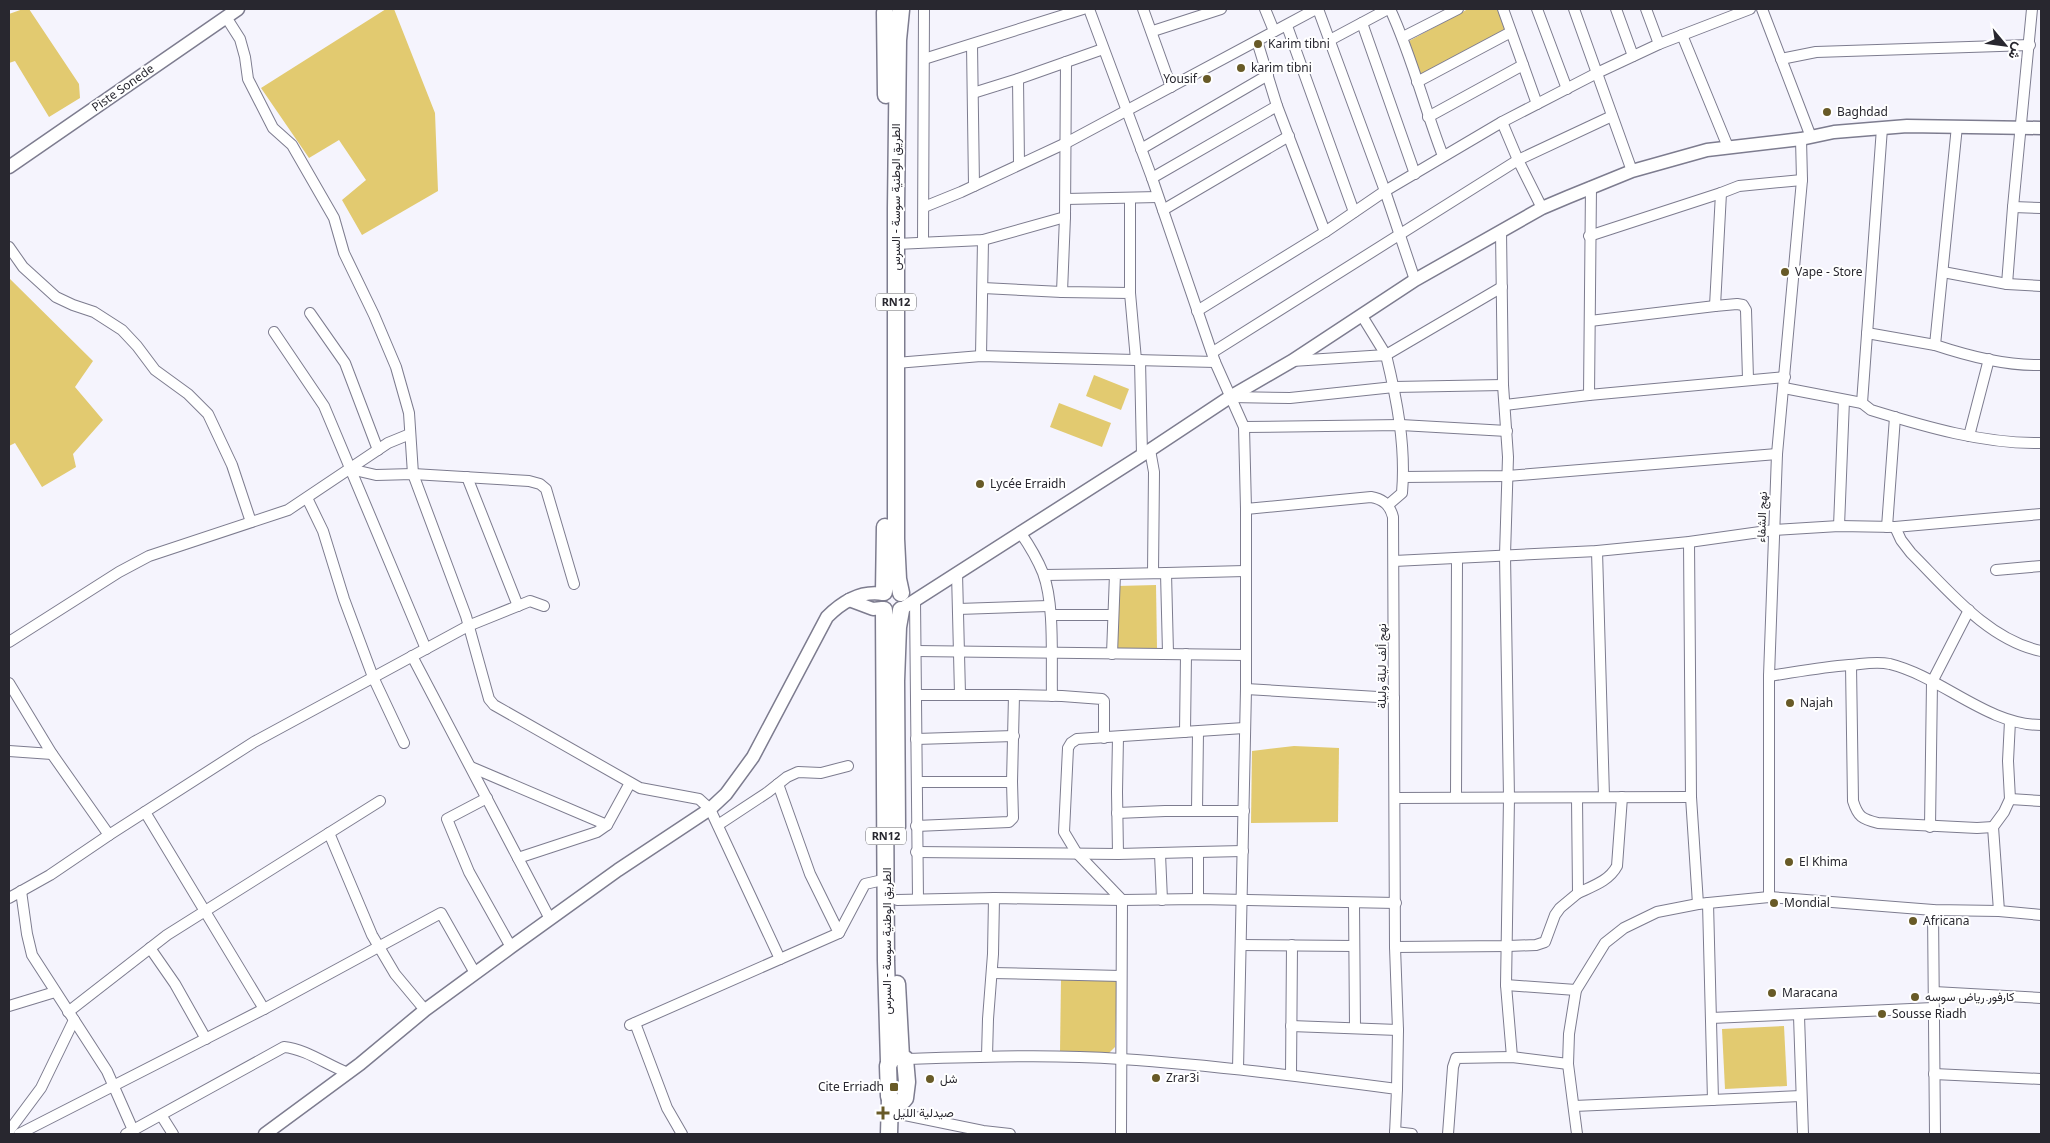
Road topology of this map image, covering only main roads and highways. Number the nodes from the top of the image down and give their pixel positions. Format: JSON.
{"nodes":[{"id":1,"x":892,"y":10,"type":"edge"},
{"id":2,"x":883,"y":601,"type":"junction"},
{"id":3,"x":905,"y":601,"type":"junction"},
{"id":4,"x":898,"y":1059,"type":"junction"},
{"id":5,"x":897,"y":1105,"type":"junction"},
{"id":6,"x":889,"y":1134,"type":"edge"},
{"id":7,"x":900,"y":1134,"type":"edge"}],
"edges":[{"from":1,"to":2,"type":"highway","name":"الطريق الوطنية سوسة - السرس","number":"RN12"},
{"from":1,"to":3,"type":"highway","name":"الطريق الوطنية سوسة - السرس","number":"RN12"},
{"from":2,"to":3,"type":"highway"},
{"from":2,"to":3,"type":"highway"},
{"from":2,"to":4,"type":"highway","name":"الطريق الوطنية سوسة - السرس","number":"RN12"},
{"from":3,"to":4,"type":"highway","name":"الطريق الوطنية سوسة - السرس","number":"RN12"},
{"from":4,"to":5,"type":"highway","number":"RN12"},
{"from":5,"to":6,"type":"highway","number":"RN12"},
{"from":5,"to":7,"type":"highway","number":"RN12"}]}
